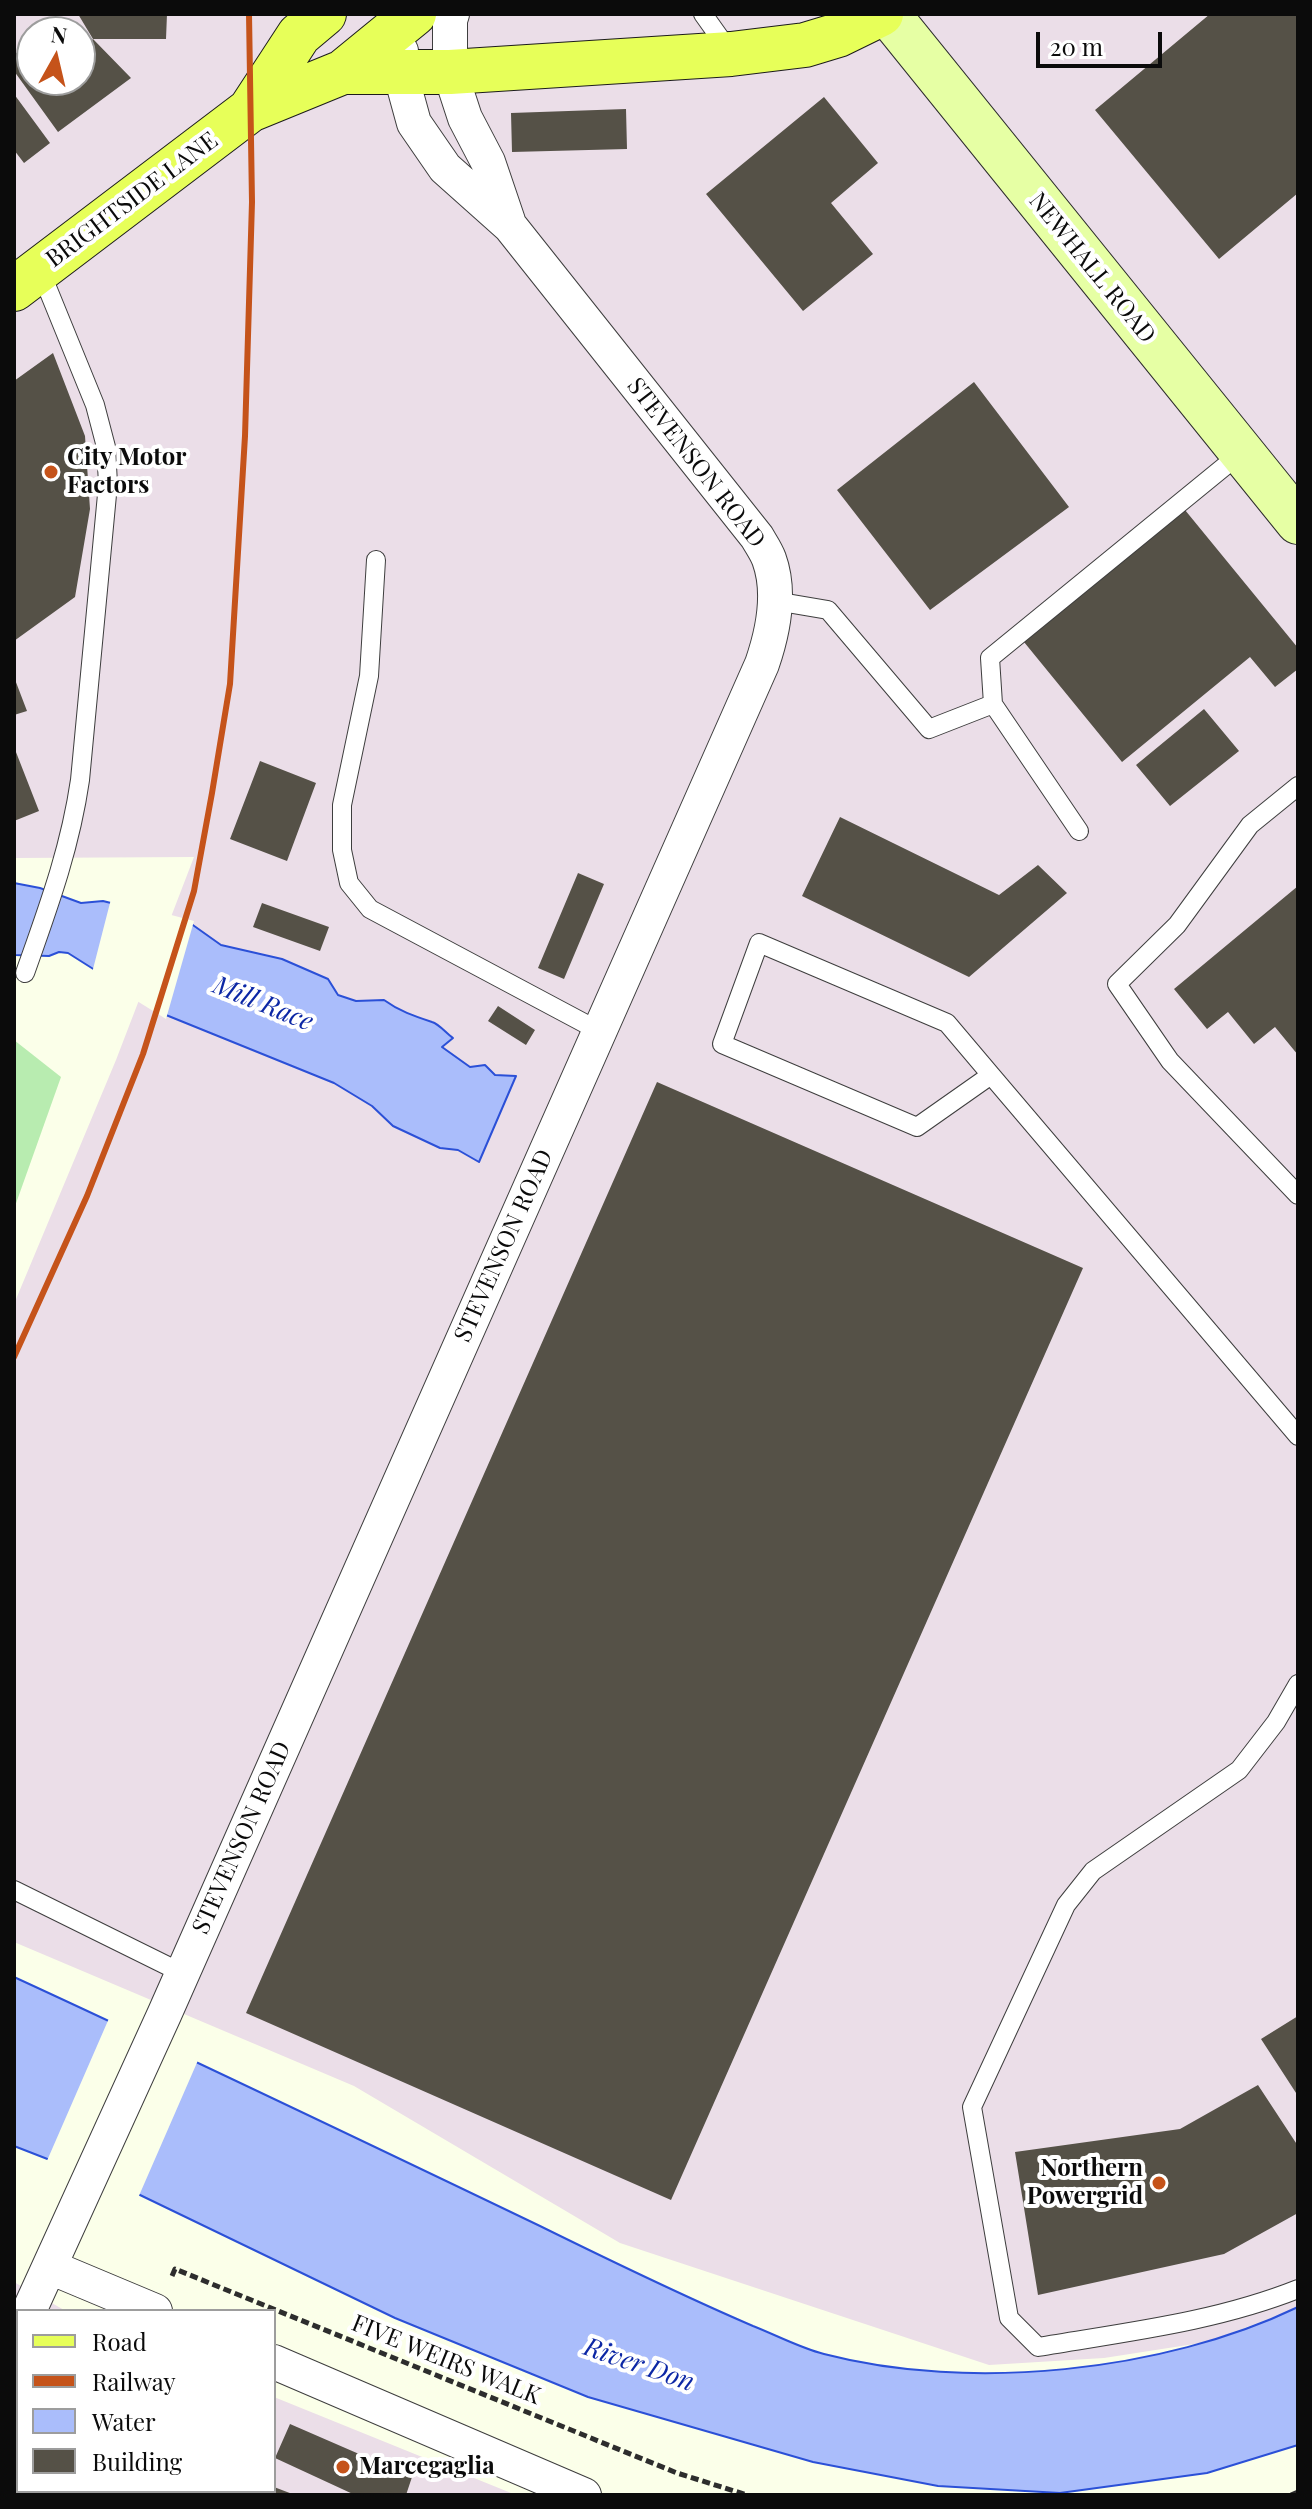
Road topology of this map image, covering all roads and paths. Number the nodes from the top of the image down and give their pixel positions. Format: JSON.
{"nodes":[{"id":1,"x":324,"y":14,"type":"edge"},
{"id":2,"x":452,"y":14,"type":"edge"},
{"id":3,"x":703,"y":14,"type":"edge"},
{"id":4,"x":881,"y":14,"type":"edge"},
{"id":5,"x":888,"y":14,"type":"edge"},
{"id":6,"x":406,"y":17,"type":"edge"},
{"id":7,"x":731,"y":54,"type":"junction"},
{"id":8,"x":343,"y":72,"type":"junction"},
{"id":9,"x":400,"y":72,"type":"junction"},
{"id":10,"x":450,"y":72,"type":"junction"},
{"id":11,"x":250,"y":110,"type":"junction"},
{"id":12,"x":510,"y":226,"type":"junction"},
{"id":13,"x":27,"y":279,"type":"edge"},
{"id":14,"x":1241,"y":453,"type":"junction"},
{"id":15,"x":1298,"y":522,"type":"edge"},
{"id":16,"x":376,"y":560,"type":"dead end"},
{"id":17,"x":775,"y":601,"type":"junction"},
{"id":18,"x":993,"y":704,"type":"junction"},
{"id":19,"x":1298,"y":786,"type":"edge"},
{"id":20,"x":1079,"y":831,"type":"dead end"},
{"id":21,"x":25,"y":973,"type":"dead end"},
{"id":22,"x":599,"y":1031,"type":"junction"},
{"id":23,"x":991,"y":1075,"type":"junction"},
{"id":24,"x":1298,"y":1195,"type":"edge"},
{"id":25,"x":1298,"y":1436,"type":"edge"},
{"id":26,"x":1298,"y":1684,"type":"edge"},
{"id":27,"x":14,"y":1890,"type":"edge"},
{"id":28,"x":182,"y":1973,"type":"junction"},
{"id":29,"x":50,"y":2267,"type":"junction"},
{"id":30,"x":1298,"y":2289,"type":"edge"},
{"id":31,"x":162,"y":2298,"type":"edge"},
{"id":32,"x":30,"y":2309,"type":"edge"},
{"id":33,"x":273,"y":2309,"type":"edge"},
{"id":34,"x":276,"y":2310,"type":"edge"},
{"id":35,"x":276,"y":2363,"type":"edge"},
{"id":36,"x":1298,"y":2492,"type":"edge"},
{"id":37,"x":584,"y":2495,"type":"edge"},
{"id":38,"x":747,"y":2495,"type":"edge"},
{"id":39,"x":1291,"y":2495,"type":"edge"}],
"edges":[{"from":1,"to":11,"type":"main road","name":"BRIGHTSIDE LANE"},
{"from":2,"to":10,"type":"street","name":"STEVENSON ROAD"},
{"from":3,"to":7,"type":"lane"},
{"from":4,"to":7,"type":"main road"},
{"from":5,"to":14,"type":"main road","name":"NEWHALL ROAD"},
{"from":6,"to":8,"type":"main road","name":"BRIGHTSIDE LANE"},
{"from":6,"to":9,"type":"street","name":"STEVENSON ROAD"},
{"from":7,"to":10,"type":"main road"},
{"from":8,"to":9,"type":"main road"},
{"from":8,"to":11,"type":"main road","name":"BRIGHTSIDE LANE"},
{"from":9,"to":10,"type":"main road"},
{"from":9,"to":12,"type":"street","name":"STEVENSON ROAD"},
{"from":10,"to":12,"type":"street","name":"STEVENSON ROAD"},
{"from":11,"to":13,"type":"main road","name":"BRIGHTSIDE LANE"},
{"from":12,"to":17,"type":"street","name":"STEVENSON ROAD"},
{"from":13,"to":21,"type":"lane"},
{"from":14,"to":15,"type":"main road","name":"NEWHALL ROAD"},
{"from":14,"to":18,"type":"lane"},
{"from":16,"to":22,"type":"lane"},
{"from":17,"to":18,"type":"lane"},
{"from":17,"to":22,"type":"street","name":"STEVENSON ROAD"},
{"from":18,"to":20,"type":"lane"},
{"from":19,"to":24,"type":"lane"},
{"from":22,"to":28,"type":"street","name":"STEVENSON ROAD"},
{"from":23,"to":23,"type":"lane"},
{"from":23,"to":25,"type":"lane"},
{"from":26,"to":30,"type":"lane"},
{"from":27,"to":28,"type":"lane"},
{"from":28,"to":29,"type":"street","name":"STEVENSON ROAD"},
{"from":29,"to":31,"type":"street"},
{"from":29,"to":32,"type":"street","name":"STEVENSON ROAD"},
{"from":31,"to":33,"type":"path","name":"FIVE WEIRS WALK"},
{"from":34,"to":38,"type":"path","name":"FIVE WEIRS WALK"},
{"from":35,"to":37,"type":"street"},
{"from":36,"to":39,"type":"path"}]}
